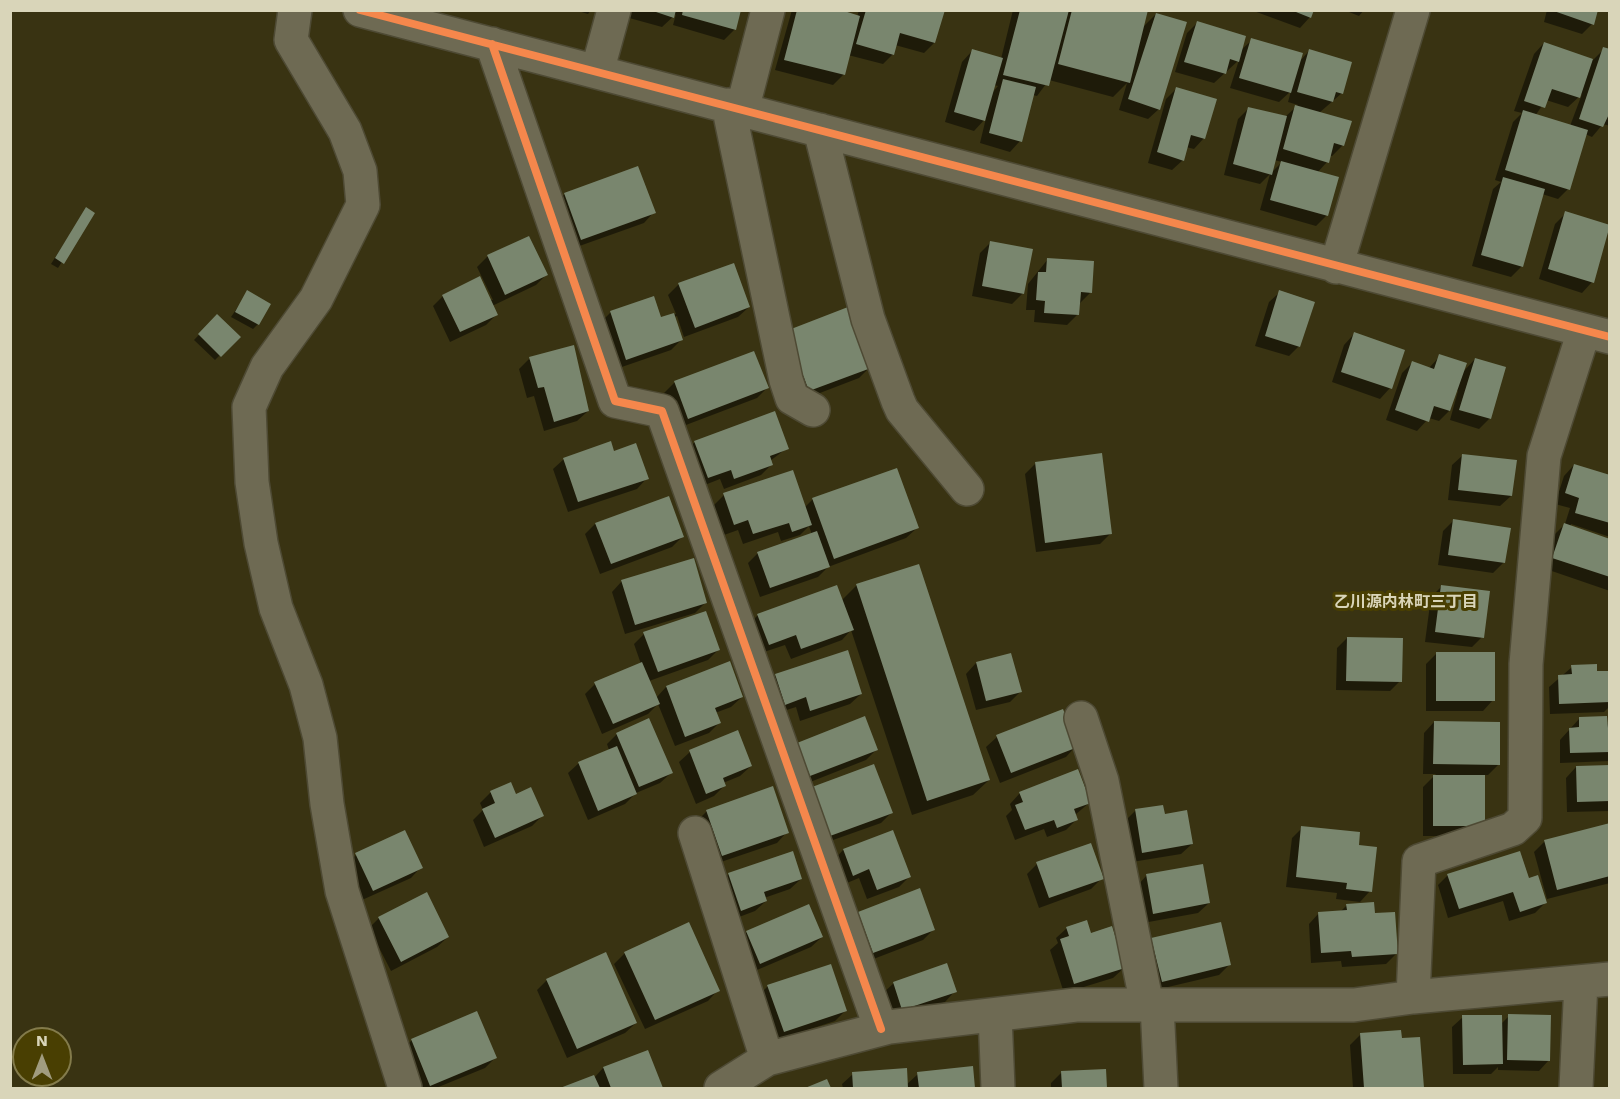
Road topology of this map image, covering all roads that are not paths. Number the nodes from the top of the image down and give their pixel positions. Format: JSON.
{"nodes":[{"id":1,"x":295,"y":10,"type":"edge"},
{"id":2,"x":360,"y":10,"type":"edge"},
{"id":3,"x":614,"y":10,"type":"edge"},
{"id":4,"x":768,"y":10,"type":"edge"},
{"id":5,"x":1413,"y":10,"type":"edge"},
{"id":6,"x":492,"y":44,"type":"junction"},
{"id":7,"x":597,"y":72,"type":"junction"},
{"id":8,"x":735,"y":108,"type":"junction"},
{"id":9,"x":820,"y":130,"type":"junction"},
{"id":10,"x":1336,"y":267,"type":"junction"},
{"id":11,"x":1597,"y":334,"type":"edge"},
{"id":12,"x":813,"y":410,"type":"dead end"},
{"id":13,"x":967,"y":489,"type":"dead end"},
{"id":14,"x":1081,"y":718,"type":"dead end"},
{"id":15,"x":695,"y":833,"type":"dead end"},
{"id":16,"x":1595,"y":980,"type":"edge"},
{"id":17,"x":1413,"y":997,"type":"junction"},
{"id":18,"x":1152,"y":1005,"type":"junction"},
{"id":19,"x":995,"y":1015,"type":"junction"},
{"id":20,"x":881,"y":1029,"type":"junction"},
{"id":21,"x":767,"y":1059,"type":"junction"},
{"id":22,"x":405,"y":1089,"type":"edge"},
{"id":23,"x":721,"y":1089,"type":"edge"},
{"id":24,"x":998,"y":1089,"type":"edge"},
{"id":25,"x":1161,"y":1089,"type":"edge"},
{"id":26,"x":1576,"y":1089,"type":"edge"}],
"edges":[{"from":1,"to":22,"type":"street"},
{"from":2,"to":6,"type":"street"},
{"from":3,"to":7,"type":"street"},
{"from":4,"to":8,"type":"street"},
{"from":5,"to":10,"type":"street"},
{"from":6,"to":7,"type":"street"},
{"from":6,"to":20,"type":"street"},
{"from":7,"to":8,"type":"street"},
{"from":8,"to":9,"type":"street"},
{"from":8,"to":12,"type":"street"},
{"from":9,"to":10,"type":"street"},
{"from":9,"to":13,"type":"street"},
{"from":10,"to":11,"type":"street"},
{"from":11,"to":17,"type":"street"},
{"from":14,"to":18,"type":"street"},
{"from":15,"to":21,"type":"street"},
{"from":16,"to":17,"type":"street"},
{"from":16,"to":26,"type":"street"},
{"from":17,"to":18,"type":"street"},
{"from":18,"to":19,"type":"street"},
{"from":18,"to":25,"type":"street"},
{"from":19,"to":20,"type":"street"},
{"from":19,"to":24,"type":"street"},
{"from":20,"to":21,"type":"street"},
{"from":21,"to":23,"type":"street"}]}
